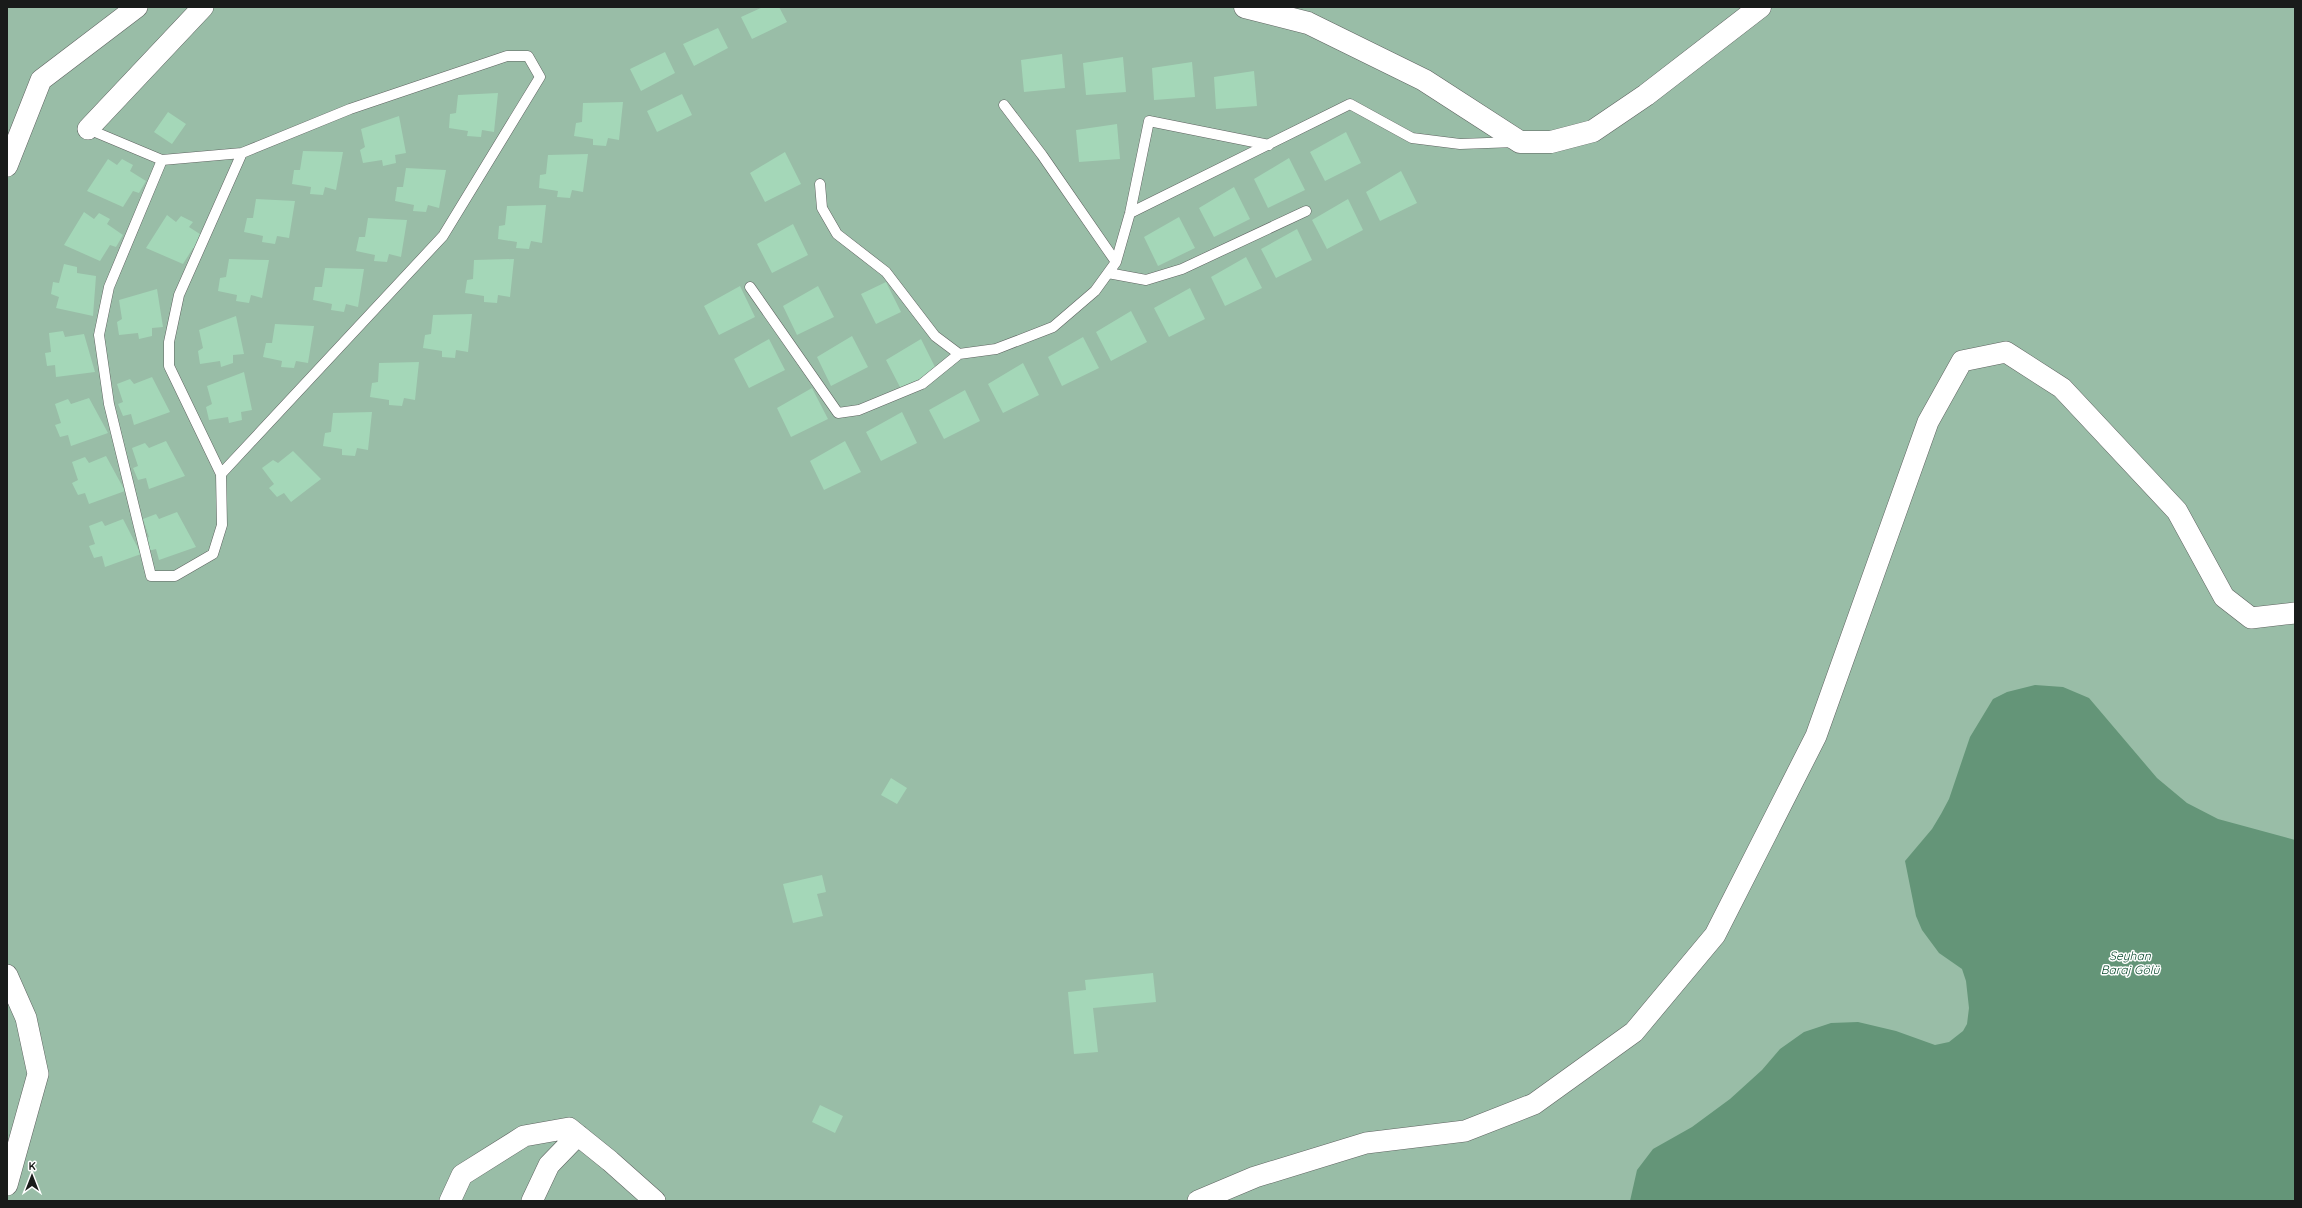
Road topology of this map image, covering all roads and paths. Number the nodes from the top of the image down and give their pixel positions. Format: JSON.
{"nodes":[{"id":1,"x":137,"y":7,"type":"edge"},
{"id":2,"x":203,"y":7,"type":"edge"},
{"id":3,"x":1245,"y":7,"type":"edge"},
{"id":4,"x":1760,"y":7,"type":"edge"},
{"id":5,"x":1004,"y":105,"type":"dead end"},
{"id":6,"x":88,"y":129,"type":"joint"},
{"id":7,"x":1520,"y":142,"type":"junction"},
{"id":8,"x":1269,"y":145,"type":"junction"},
{"id":9,"x":242,"y":153,"type":"junction"},
{"id":10,"x":162,"y":160,"type":"junction"},
{"id":11,"x":7,"y":166,"type":"edge"},
{"id":12,"x":820,"y":184,"type":"dead end"},
{"id":13,"x":1306,"y":210,"type":"dead end"},
{"id":14,"x":1130,"y":213,"type":"junction"},
{"id":15,"x":1116,"y":262,"type":"junction"},
{"id":16,"x":1108,"y":273,"type":"junction"},
{"id":17,"x":750,"y":287,"type":"dead end"},
{"id":18,"x":959,"y":354,"type":"junction"},
{"id":19,"x":221,"y":474,"type":"junction"},
{"id":20,"x":2295,"y":613,"type":"edge"},
{"id":21,"x":7,"y":975,"type":"edge"},
{"id":22,"x":578,"y":1135,"type":"junction"},
{"id":23,"x":7,"y":1185,"type":"edge"},
{"id":24,"x":450,"y":1201,"type":"edge"},
{"id":25,"x":532,"y":1201,"type":"edge"},
{"id":26,"x":655,"y":1201,"type":"edge"},
{"id":27,"x":1198,"y":1201,"type":"edge"}],
"edges":[{"from":1,"to":11,"type":"street"},
{"from":2,"to":6,"type":"street"},
{"from":3,"to":7,"type":"street"},
{"from":4,"to":7,"type":"street"},
{"from":5,"to":15,"type":"lane"},
{"from":6,"to":10,"type":"lane"},
{"from":7,"to":8,"type":"lane"},
{"from":8,"to":14,"type":"lane"},
{"from":8,"to":14,"type":"lane"},
{"from":9,"to":10,"type":"lane"},
{"from":9,"to":19,"type":"lane"},
{"from":9,"to":19,"type":"lane"},
{"from":10,"to":19,"type":"lane"},
{"from":12,"to":18,"type":"lane"},
{"from":13,"to":16,"type":"lane"},
{"from":14,"to":15,"type":"lane"},
{"from":15,"to":16,"type":"lane"},
{"from":16,"to":18,"type":"lane"},
{"from":17,"to":18,"type":"lane"},
{"from":20,"to":27,"type":"street"},
{"from":21,"to":23,"type":"street"},
{"from":22,"to":24,"type":"street"},
{"from":22,"to":25,"type":"street"},
{"from":22,"to":26,"type":"street"}]}
